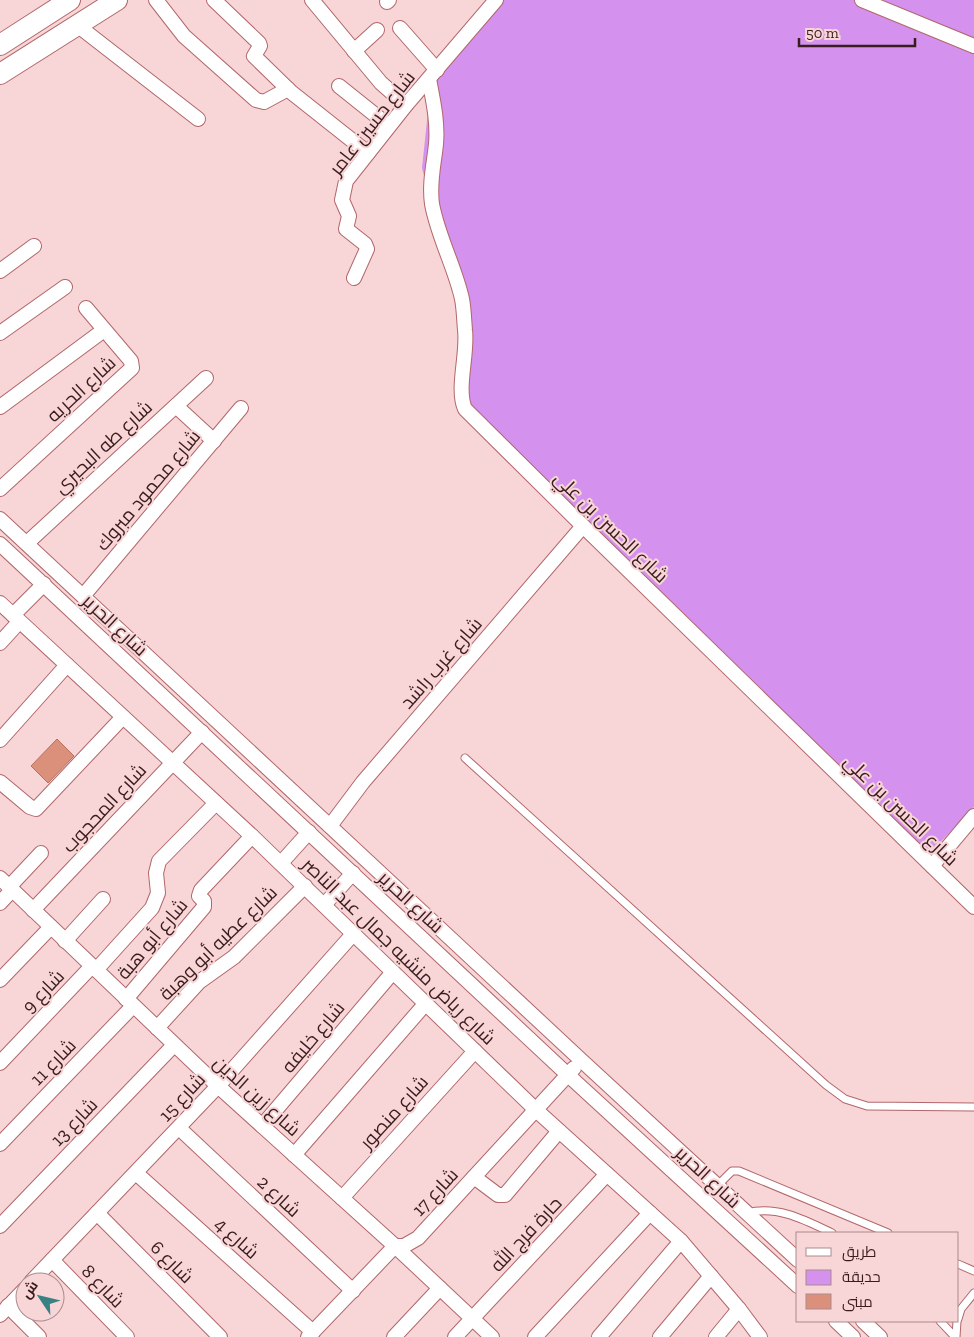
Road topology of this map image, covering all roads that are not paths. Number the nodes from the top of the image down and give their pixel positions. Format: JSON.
{"nodes":[{"id":1,"x":70,"y":0,"type":"edge"},
{"id":2,"x":116,"y":0,"type":"edge"},
{"id":3,"x":156,"y":0,"type":"edge"},
{"id":4,"x":214,"y":0,"type":"edge"},
{"id":5,"x":496,"y":0,"type":"edge"},
{"id":6,"x":862,"y":0,"type":"edge"},
{"id":7,"x":314,"y":1,"type":"edge"},
{"id":8,"x":77,"y":25,"type":"junction"},
{"id":9,"x":400,"y":28,"type":"dead end"},
{"id":10,"x":377,"y":30,"type":"dead end"},
{"id":11,"x":0,"y":44,"type":"edge"},
{"id":12,"x":974,"y":46,"type":"edge"},
{"id":13,"x":354,"y":51,"type":"junction"},
{"id":14,"x":0,"y":74,"type":"edge"},
{"id":15,"x":433,"y":74,"type":"junction"},
{"id":16,"x":339,"y":86,"type":"dead end"},
{"id":17,"x":288,"y":89,"type":"junction"},
{"id":18,"x":406,"y":105,"type":"junction"},
{"id":19,"x":198,"y":120,"type":"dead end"},
{"id":20,"x":389,"y":126,"type":"junction"},
{"id":21,"x":368,"y":153,"type":"junction"},
{"id":22,"x":34,"y":246,"type":"dead end"},
{"id":23,"x":0,"y":271,"type":"edge"},
{"id":24,"x":354,"y":278,"type":"dead end"},
{"id":25,"x":65,"y":286,"type":"dead end"},
{"id":26,"x":86,"y":308,"type":"dead end"},
{"id":27,"x":104,"y":330,"type":"junction"},
{"id":28,"x":0,"y":333,"type":"edge"},
{"id":29,"x":206,"y":378,"type":"dead end"},
{"id":30,"x":176,"y":406,"type":"junction"},
{"id":31,"x":0,"y":407,"type":"edge"},
{"id":32,"x":241,"y":408,"type":"dead end"},
{"id":33,"x":214,"y":441,"type":"junction"},
{"id":34,"x":0,"y":489,"type":"edge"},
{"id":35,"x":0,"y":518,"type":"edge"},
{"id":36,"x":583,"y":526,"type":"junction"},
{"id":37,"x":27,"y":543,"type":"junction"},
{"id":38,"x":0,"y":544,"type":"edge"},
{"id":39,"x":44,"y":584,"type":"junction"},
{"id":40,"x":83,"y":596,"type":"junction"},
{"id":41,"x":0,"y":603,"type":"edge"},
{"id":42,"x":16,"y":618,"type":"junction"},
{"id":43,"x":0,"y":644,"type":"edge"},
{"id":44,"x":66,"y":665,"type":"junction"},
{"id":45,"x":123,"y":717,"type":"junction"},
{"id":46,"x":202,"y":732,"type":"junction"},
{"id":47,"x":0,"y":740,"type":"edge"},
{"id":48,"x":465,"y":758,"type":"dead end"},
{"id":49,"x":173,"y":763,"type":"junction"},
{"id":50,"x":2,"y":787,"type":"edge"},
{"id":51,"x":216,"y":803,"type":"junction"},
{"id":52,"x":974,"y":816,"type":"edge"},
{"id":53,"x":330,"y":826,"type":"junction"},
{"id":54,"x":309,"y":832,"type":"junction"},
{"id":55,"x":252,"y":836,"type":"junction"},
{"id":56,"x":41,"y":853,"type":"dead end"},
{"id":57,"x":281,"y":863,"type":"junction"},
{"id":58,"x":932,"y":866,"type":"junction"},
{"id":59,"x":353,"y":873,"type":"junction"},
{"id":60,"x":7,"y":885,"type":"edge"},
{"id":61,"x":305,"y":886,"type":"junction"},
{"id":62,"x":394,"y":886,"type":"junction"},
{"id":63,"x":102,"y":899,"type":"dead end"},
{"id":64,"x":381,"y":899,"type":"junction"},
{"id":65,"x":0,"y":903,"type":"edge"},
{"id":66,"x":413,"y":904,"type":"junction"},
{"id":67,"x":324,"y":905,"type":"junction"},
{"id":68,"x":974,"y":907,"type":"edge"},
{"id":69,"x":33,"y":910,"type":"junction"},
{"id":70,"x":400,"y":918,"type":"junction"},
{"id":71,"x":51,"y":927,"type":"junction"},
{"id":72,"x":354,"y":933,"type":"junction"},
{"id":73,"x":65,"y":941,"type":"junction"},
{"id":74,"x":94,"y":968,"type":"junction"},
{"id":75,"x":393,"y":972,"type":"junction"},
{"id":76,"x":0,"y":980,"type":"edge"},
{"id":77,"x":130,"y":1002,"type":"junction"},
{"id":78,"x":426,"y":1003,"type":"junction"},
{"id":79,"x":157,"y":1028,"type":"junction"},
{"id":80,"x":174,"y":1045,"type":"junction"},
{"id":81,"x":475,"y":1051,"type":"junction"},
{"id":82,"x":581,"y":1060,"type":"junction"},
{"id":83,"x":0,"y":1063,"type":"edge"},
{"id":84,"x":568,"y":1075,"type":"junction"},
{"id":85,"x":218,"y":1086,"type":"junction"},
{"id":86,"x":974,"y":1107,"type":"edge"},
{"id":87,"x":536,"y":1110,"type":"junction"},
{"id":88,"x":262,"y":1126,"type":"junction"},
{"id":89,"x":179,"y":1128,"type":"junction"},
{"id":90,"x":559,"y":1131,"type":"junction"},
{"id":91,"x":0,"y":1144,"type":"edge"},
{"id":92,"x":294,"y":1155,"type":"junction"},
{"id":93,"x":136,"y":1173,"type":"junction"},
{"id":94,"x":606,"y":1174,"type":"junction"},
{"id":95,"x":474,"y":1177,"type":"junction"},
{"id":96,"x":717,"y":1186,"type":"junction"},
{"id":97,"x":342,"y":1198,"type":"junction"},
{"id":98,"x":704,"y":1200,"type":"junction"},
{"id":99,"x":97,"y":1213,"type":"junction"},
{"id":100,"x":650,"y":1213,"type":"junction"},
{"id":101,"x":746,"y":1213,"type":"junction"},
{"id":102,"x":0,"y":1226,"type":"edge"},
{"id":103,"x":830,"y":1232,"type":"edge"},
{"id":104,"x":886,"y":1232,"type":"edge"},
{"id":105,"x":681,"y":1241,"type":"junction"},
{"id":106,"x":395,"y":1246,"type":"junction"},
{"id":107,"x":796,"y":1258,"type":"edge"},
{"id":108,"x":52,"y":1260,"type":"junction"},
{"id":109,"x":959,"y":1264,"type":"edge"},
{"id":110,"x":974,"y":1271,"type":"edge"},
{"id":111,"x":41,"y":1272,"type":"edge"},
{"id":112,"x":711,"y":1276,"type":"junction"},
{"id":113,"x":796,"y":1284,"type":"edge"},
{"id":114,"x":440,"y":1288,"type":"junction"},
{"id":115,"x":353,"y":1291,"type":"junction"},
{"id":116,"x":974,"y":1292,"type":"edge"},
{"id":117,"x":15,"y":1299,"type":"edge"},
{"id":118,"x":739,"y":1309,"type":"junction"},
{"id":119,"x":4,"y":1310,"type":"edge"},
{"id":120,"x":959,"y":1316,"type":"edge"},
{"id":121,"x":472,"y":1319,"type":"junction"},
{"id":122,"x":837,"y":1322,"type":"edge"},
{"id":123,"x":864,"y":1322,"type":"edge"},
{"id":124,"x":941,"y":1322,"type":"edge"},
{"id":125,"x":958,"y":1322,"type":"edge"},
{"id":126,"x":311,"y":1334,"type":"edge"},
{"id":127,"x":39,"y":1337,"type":"edge"},
{"id":128,"x":127,"y":1337,"type":"edge"},
{"id":129,"x":220,"y":1337,"type":"edge"},
{"id":130,"x":394,"y":1337,"type":"edge"},
{"id":131,"x":455,"y":1337,"type":"edge"},
{"id":132,"x":492,"y":1337,"type":"edge"},
{"id":133,"x":535,"y":1337,"type":"edge"},
{"id":134,"x":599,"y":1337,"type":"edge"},
{"id":135,"x":660,"y":1337,"type":"edge"},
{"id":136,"x":716,"y":1337,"type":"edge"},
{"id":137,"x":760,"y":1337,"type":"edge"},
{"id":138,"x":853,"y":1337,"type":"edge"},
{"id":139,"x":880,"y":1337,"type":"edge"},
{"id":140,"x":956,"y":1337,"type":"edge"}],
"edges":[{"from":1,"to":11,"type":"main road"},
{"from":2,"to":8,"type":"main road"},
{"from":3,"to":17,"type":"street"},
{"from":4,"to":17,"type":"street"},
{"from":5,"to":15,"type":"street","name":"شارع حسين عامر"},
{"from":6,"to":12,"type":"street"},
{"from":7,"to":13,"type":"street"},
{"from":8,"to":14,"type":"main road"},
{"from":8,"to":19,"type":"street"},
{"from":9,"to":15,"type":"street"},
{"from":10,"to":13,"type":"street"},
{"from":13,"to":18,"type":"street"},
{"from":15,"to":18,"type":"street","name":"شارع حسين عامر"},
{"from":15,"to":36,"type":"street","name":"شارع الحسن بن علي"},
{"from":16,"to":20,"type":"street"},
{"from":17,"to":21,"type":"street"},
{"from":18,"to":20,"type":"street","name":"شارع حسين عامر"},
{"from":20,"to":21,"type":"street","name":"شارع حسين عامر"},
{"from":21,"to":24,"type":"street","name":"شارع حسين عامر"},
{"from":22,"to":23,"type":"street"},
{"from":25,"to":28,"type":"street"},
{"from":26,"to":27,"type":"street","name":"شارع الحريه"},
{"from":27,"to":31,"type":"street"},
{"from":27,"to":34,"type":"street","name":"شارع الحريه"},
{"from":29,"to":30,"type":"street","name":"شارع طه البحيري"},
{"from":30,"to":33,"type":"street"},
{"from":30,"to":37,"type":"street","name":"شارع طه البحيري"},
{"from":32,"to":33,"type":"street","name":"شارع محمود مبروك"},
{"from":33,"to":40,"type":"street","name":"شارع محمود مبروك"},
{"from":35,"to":37,"type":"street","name":"شارع الحرير"},
{"from":36,"to":53,"type":"street","name":"شارع غرب راشد"},
{"from":36,"to":58,"type":"street","name":"شارع الحسن بن علي"},
{"from":37,"to":40,"type":"street","name":"شارع الحرير"},
{"from":38,"to":39,"type":"street","name":"شارع الحرير"},
{"from":39,"to":42,"type":"street"},
{"from":39,"to":46,"type":"street","name":"شارع الحرير"},
{"from":40,"to":53,"type":"street","name":"شارع الحرير"},
{"from":41,"to":42,"type":"street","name":"شارع رياض منشيه جمال عبد الناصر"},
{"from":42,"to":43,"type":"street"},
{"from":42,"to":44,"type":"street","name":"شارع رياض منشيه جمال عبد الناصر"},
{"from":44,"to":45,"type":"street","name":"شارع رياض منشيه جمال عبد الناصر"},
{"from":44,"to":47,"type":"street"},
{"from":45,"to":49,"type":"street","name":"شارع رياض منشيه جمال عبد الناصر"},
{"from":45,"to":50,"type":"street"},
{"from":46,"to":49,"type":"street","name":"شارع المحجوب"},
{"from":46,"to":54,"type":"street","name":"شارع الحرير"},
{"from":48,"to":86,"type":"lane"},
{"from":49,"to":51,"type":"street","name":"شارع رياض منشيه جمال عبد الناصر"},
{"from":49,"to":69,"type":"street","name":"شارع المحجوب"},
{"from":51,"to":55,"type":"street","name":"شارع رياض منشيه جمال عبد الناصر"},
{"from":51,"to":74,"type":"street","name":"شارع 9"},
{"from":52,"to":58,"type":"street"},
{"from":53,"to":62,"type":"street","name":"شارع الحرير"},
{"from":54,"to":57,"type":"street"},
{"from":54,"to":59,"type":"street","name":"شارع الحرير"},
{"from":55,"to":57,"type":"street","name":"شارع رياض منشيه جمال عبد الناصر"},
{"from":55,"to":77,"type":"street","name":"شارع أبو هبة"},
{"from":56,"to":60,"type":"street"},
{"from":57,"to":61,"type":"street","name":"شارع رياض منشيه جمال عبد الناصر"},
{"from":58,"to":68,"type":"street","name":"شارع الحسن بن علي"},
{"from":59,"to":64,"type":"street","name":"شارع الحرير"},
{"from":59,"to":67,"type":"street"},
{"from":60,"to":65,"type":"street"},
{"from":60,"to":69,"type":"street","name":"شارع زين الدين"},
{"from":61,"to":67,"type":"street","name":"شارع رياض منشيه جمال عبد الناصر"},
{"from":61,"to":79,"type":"street","name":"شارع عطيه أبو وهبة"},
{"from":62,"to":64,"type":"street"},
{"from":62,"to":66,"type":"street","name":"شارع الحرير"},
{"from":63,"to":73,"type":"street"},
{"from":64,"to":70,"type":"street","name":"شارع الحرير"},
{"from":66,"to":70,"type":"street"},
{"from":66,"to":82,"type":"street","name":"شارع الحرير"},
{"from":67,"to":72,"type":"street","name":"شارع رياض منشيه جمال عبد الناصر"},
{"from":69,"to":71,"type":"street","name":"شارع زين الدين"},
{"from":70,"to":84,"type":"street","name":"شارع الحرير"},
{"from":71,"to":73,"type":"street","name":"شارع زين الدين"},
{"from":71,"to":76,"type":"street"},
{"from":72,"to":75,"type":"street","name":"شارع رياض منشيه جمال عبد الناصر"},
{"from":72,"to":85,"type":"street","name":"شارع 15"},
{"from":73,"to":74,"type":"street","name":"شارع زين الدين"},
{"from":74,"to":77,"type":"street","name":"شارع زين الدين"},
{"from":74,"to":83,"type":"street","name":"شارع 9"},
{"from":75,"to":78,"type":"street","name":"شارع رياض منشيه جمال عبد الناصر"},
{"from":75,"to":88,"type":"street","name":"شارع خليفه"},
{"from":77,"to":79,"type":"street","name":"شارع زين الدين"},
{"from":77,"to":91,"type":"street","name":"شارع 11"},
{"from":78,"to":81,"type":"street","name":"شارع رياض منشيه جمال عبد الناصر"},
{"from":78,"to":92,"type":"street"},
{"from":79,"to":80,"type":"street","name":"شارع زين الدين"},
{"from":80,"to":85,"type":"street","name":"شارع زين الدين"},
{"from":80,"to":102,"type":"street","name":"شارع 13"},
{"from":81,"to":87,"type":"street","name":"شارع رياض منشيه جمال عبد الناصر"},
{"from":81,"to":97,"type":"street","name":"شارع منصور"},
{"from":82,"to":84,"type":"street","name":"شارع 17"},
{"from":82,"to":96,"type":"street","name":"شارع الحرير"},
{"from":84,"to":87,"type":"street","name":"شارع 17"},
{"from":84,"to":98,"type":"street","name":"شارع الحرير"},
{"from":85,"to":88,"type":"street","name":"شارع زين الدين"},
{"from":85,"to":89,"type":"street","name":"شارع 15"},
{"from":87,"to":90,"type":"street","name":"شارع رياض منشيه جمال عبد الناصر"},
{"from":87,"to":95,"type":"street","name":"شارع 17"},
{"from":88,"to":92,"type":"street","name":"شارع زين الدين"},
{"from":89,"to":93,"type":"street","name":"شارع 15"},
{"from":89,"to":115,"type":"street","name":"شارع 2"},
{"from":90,"to":94,"type":"street","name":"شارع رياض منشيه جمال عبد الناصر"},
{"from":90,"to":95,"type":"street"},
{"from":92,"to":97,"type":"street","name":"شارع زين الدين"},
{"from":93,"to":99,"type":"street","name":"شارع 15"},
{"from":93,"to":126,"type":"street","name":"شارع 4"},
{"from":94,"to":100,"type":"street","name":"شارع رياض منشيه جمال عبد الناصر"},
{"from":94,"to":121,"type":"street","name":"حارة فرج الله"},
{"from":95,"to":106,"type":"street","name":"شارع 17"},
{"from":96,"to":98,"type":"street"},
{"from":96,"to":101,"type":"street","name":"شارع الحرير"},
{"from":96,"to":104,"type":"lane"},
{"from":97,"to":106,"type":"street","name":"شارع زين الدين"},
{"from":98,"to":113,"type":"street","name":"شارع الحرير"},
{"from":99,"to":108,"type":"street","name":"شارع 15"},
{"from":99,"to":129,"type":"street","name":"شارع 6"},
{"from":100,"to":105,"type":"street","name":"شارع رياض منشيه جمال عبد الناصر"},
{"from":100,"to":133,"type":"street"},
{"from":101,"to":103,"type":"lane"},
{"from":101,"to":107,"type":"street","name":"شارع الحرير"},
{"from":105,"to":112,"type":"street","name":"شارع رياض منشيه جمال عبد الناصر"},
{"from":105,"to":134,"type":"street"},
{"from":106,"to":114,"type":"street","name":"شارع زين الدين"},
{"from":106,"to":115,"type":"street","name":"شارع 17"},
{"from":108,"to":111,"type":"street","name":"شارع 15"},
{"from":108,"to":128,"type":"street","name":"شارع 8"},
{"from":109,"to":110,"type":"lane"},
{"from":112,"to":118,"type":"street","name":"شارع رياض منشيه جمال عبد الناصر"},
{"from":112,"to":135,"type":"street"},
{"from":114,"to":121,"type":"street","name":"شارع زين الدين"},
{"from":114,"to":130,"type":"street"},
{"from":115,"to":126,"type":"street","name":"شارع 17"},
{"from":116,"to":120,"type":"lane"},
{"from":117,"to":119,"type":"street"},
{"from":118,"to":136,"type":"street"},
{"from":118,"to":137,"type":"street","name":"شارع رياض منشيه جمال عبد الناصر"},
{"from":119,"to":127,"type":"street"},
{"from":121,"to":131,"type":"street","name":"حارة فرج الله"},
{"from":121,"to":132,"type":"street","name":"شارع زين الدين"},
{"from":122,"to":138,"type":"street"},
{"from":123,"to":139,"type":"street"},
{"from":124,"to":140,"type":"lane"},
{"from":125,"to":140,"type":"lane"}]}
